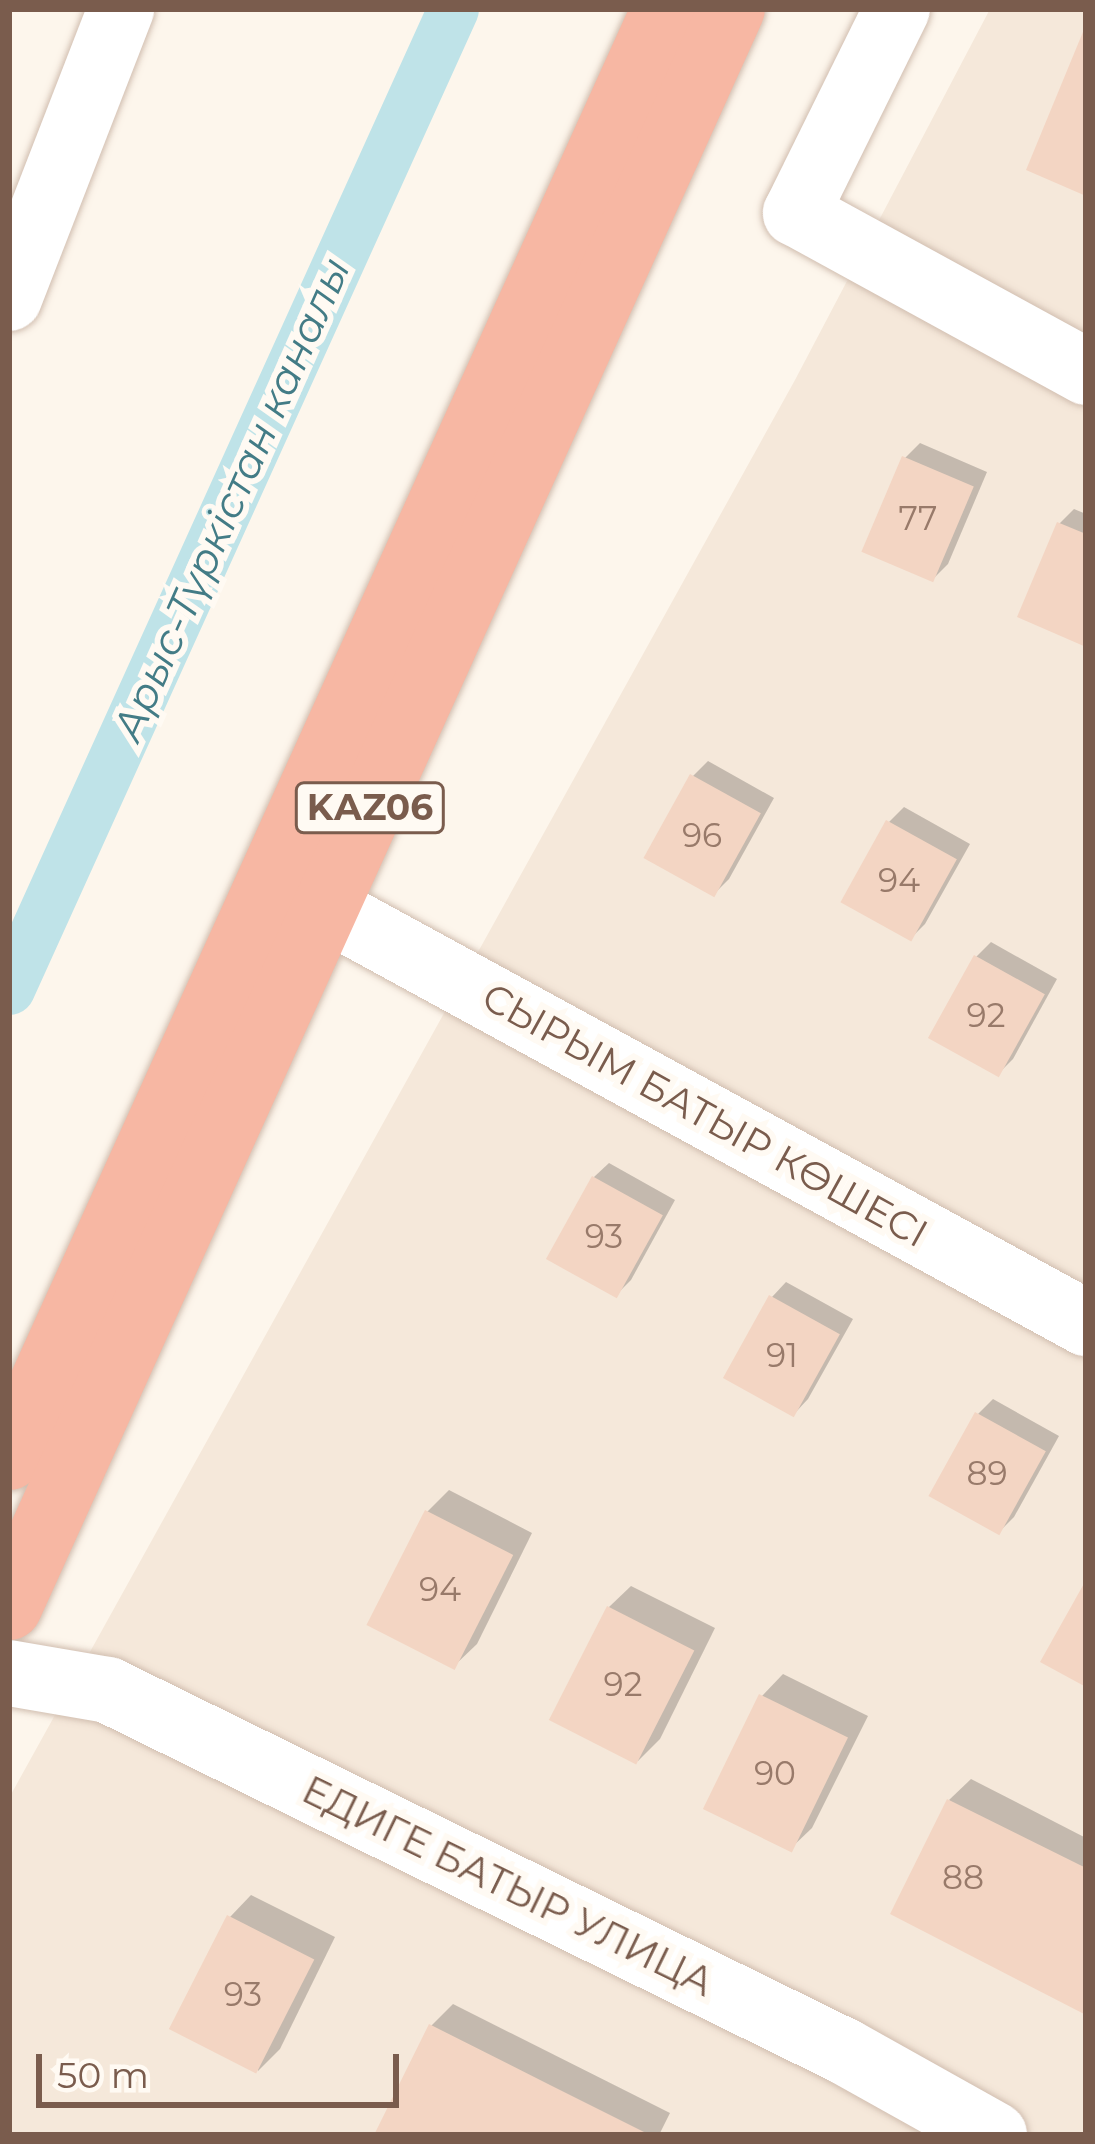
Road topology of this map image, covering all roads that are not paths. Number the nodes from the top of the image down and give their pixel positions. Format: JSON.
{"nodes":[{"id":1,"x":121,"y":9,"type":"edge"},
{"id":2,"x":665,"y":9,"type":"edge"},
{"id":3,"x":732,"y":9,"type":"edge"},
{"id":4,"x":897,"y":9,"type":"edge"},
{"id":5,"x":9,"y":298,"type":"edge"},
{"id":6,"x":1086,"y":372,"type":"edge"},
{"id":7,"x":325,"y":908,"type":"junction"},
{"id":8,"x":1086,"y":1323,"type":"edge"},
{"id":9,"x":9,"y":1457,"type":"edge"},
{"id":10,"x":9,"y":1607,"type":"edge"},
{"id":11,"x":9,"y":1673,"type":"edge"},
{"id":12,"x":994,"y":2135,"type":"edge"}],
"edges":[{"from":1,"to":5,"type":"street"},
{"from":2,"to":9,"type":"highway","number":"KАZ06"},
{"from":3,"to":7,"type":"highway","number":"KАZ06"},
{"from":4,"to":6,"type":"street"},
{"from":7,"to":8,"type":"street","name":"СЫРЫМ БАТЫР КӨШЕСІ"},
{"from":7,"to":10,"type":"highway","number":"KАZ06"},
{"from":11,"to":12,"type":"street","name":"ЕДИГЕ БАТЫР УЛИЦА"}]}
